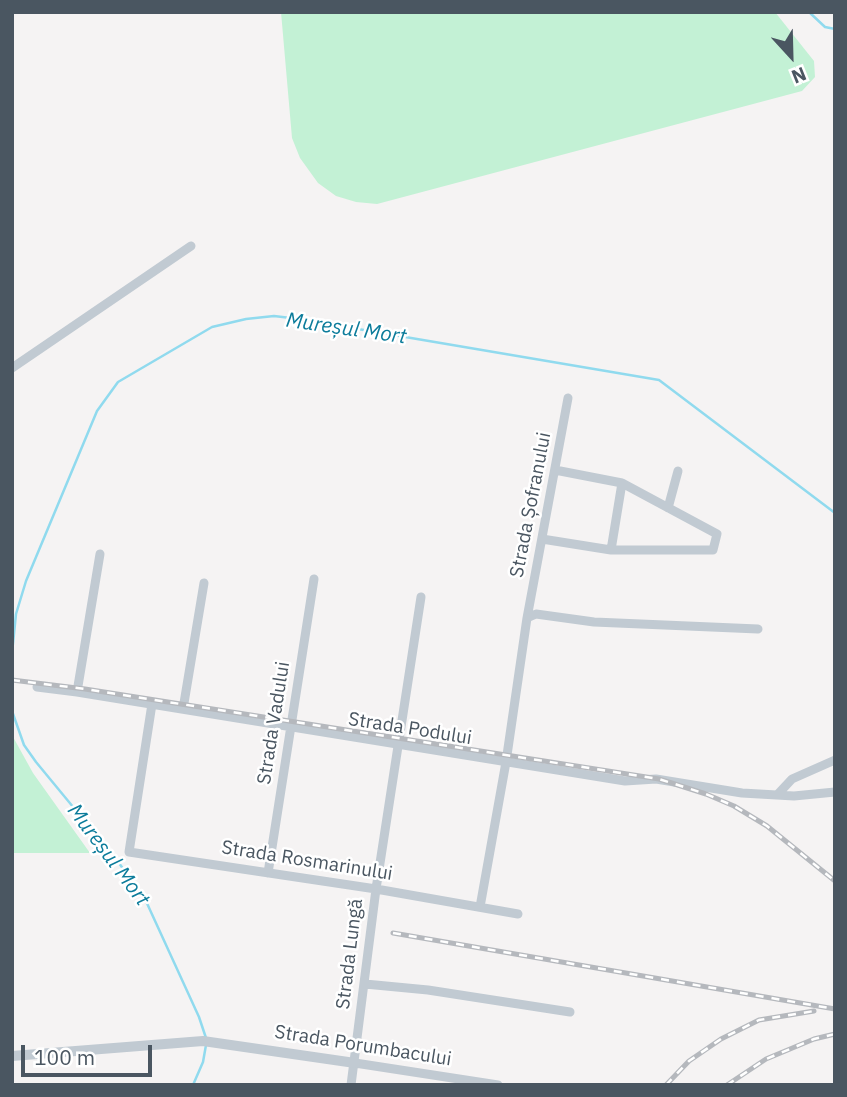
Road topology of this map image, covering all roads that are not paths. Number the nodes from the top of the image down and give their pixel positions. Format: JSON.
{"nodes":[{"id":1,"x":191,"y":246,"type":"dead end"},
{"id":2,"x":12,"y":368,"type":"edge"},
{"id":3,"x":568,"y":398,"type":"dead end"},
{"id":4,"x":555,"y":470,"type":"junction"},
{"id":5,"x":678,"y":471,"type":"dead end"},
{"id":6,"x":622,"y":483,"type":"junction"},
{"id":7,"x":668,"y":508,"type":"junction"},
{"id":8,"x":542,"y":539,"type":"junction"},
{"id":9,"x":611,"y":550,"type":"junction"},
{"id":10,"x":100,"y":554,"type":"dead end"},
{"id":11,"x":314,"y":579,"type":"dead end"},
{"id":12,"x":204,"y":583,"type":"dead end"},
{"id":13,"x":421,"y":597,"type":"dead end"},
{"id":14,"x":527,"y":618,"type":"junction"},
{"id":15,"x":758,"y":629,"type":"dead end"},
{"id":16,"x":37,"y":687,"type":"dead end"},
{"id":17,"x":77,"y":692,"type":"junction"},
{"id":18,"x":152,"y":704,"type":"junction"},
{"id":19,"x":183,"y":709,"type":"junction"},
{"id":20,"x":291,"y":727,"type":"junction"},
{"id":21,"x":399,"y":745,"type":"junction"},
{"id":22,"x":835,"y":760,"type":"edge"},
{"id":23,"x":506,"y":762,"type":"junction"},
{"id":24,"x":835,"y":792,"type":"edge"},
{"id":25,"x":778,"y":794,"type":"junction"},
{"id":26,"x":268,"y":873,"type":"junction"},
{"id":27,"x":376,"y":889,"type":"junction"},
{"id":28,"x":480,"y":907,"type":"junction"},
{"id":29,"x":518,"y":914,"type":"dead end"},
{"id":30,"x":365,"y":985,"type":"junction"},
{"id":31,"x":570,"y":1012,"type":"dead end"},
{"id":32,"x":12,"y":1056,"type":"edge"},
{"id":33,"x":355,"y":1063,"type":"junction"},
{"id":34,"x":351,"y":1085,"type":"edge"},
{"id":35,"x":498,"y":1085,"type":"edge"}],
"edges":[{"from":1,"to":2,"type":"street"},
{"from":3,"to":4,"type":"street","name":"Strada Șofranului"},
{"from":4,"to":6,"type":"street"},
{"from":4,"to":8,"type":"street","name":"Strada Șofranului"},
{"from":5,"to":7,"type":"street"},
{"from":6,"to":7,"type":"street"},
{"from":6,"to":9,"type":"street"},
{"from":7,"to":9,"type":"street"},
{"from":8,"to":9,"type":"street"},
{"from":8,"to":14,"type":"street","name":"Strada Șofranului"},
{"from":10,"to":17,"type":"street"},
{"from":11,"to":20,"type":"street","name":"Strada Vadului"},
{"from":12,"to":19,"type":"street"},
{"from":13,"to":21,"type":"street","name":"Strada Lungă"},
{"from":14,"to":15,"type":"street"},
{"from":14,"to":23,"type":"street"},
{"from":16,"to":17,"type":"street","name":"Strada Podului"},
{"from":17,"to":18,"type":"street","name":"Strada Podului"},
{"from":18,"to":19,"type":"street","name":"Strada Podului"},
{"from":18,"to":26,"type":"street","name":"Strada Rosmarinului"},
{"from":19,"to":20,"type":"street","name":"Strada Podului"},
{"from":20,"to":21,"type":"street","name":"Strada Podului"},
{"from":20,"to":26,"type":"street","name":"Strada Vadului"},
{"from":21,"to":23,"type":"street","name":"Strada Podului"},
{"from":21,"to":27,"type":"street","name":"Strada Lungă"},
{"from":22,"to":25,"type":"street"},
{"from":23,"to":25,"type":"street","name":"Strada Podului"},
{"from":23,"to":28,"type":"street"},
{"from":24,"to":25,"type":"street","name":"Strada Podului"},
{"from":26,"to":27,"type":"street","name":"Strada Rosmarinului"},
{"from":27,"to":28,"type":"street","name":"Strada Rosmarinului"},
{"from":27,"to":30,"type":"street","name":"Strada Lungă"},
{"from":28,"to":29,"type":"street","name":"Strada Rosmarinului"},
{"from":30,"to":31,"type":"street"},
{"from":30,"to":33,"type":"street","name":"Strada Lungă"},
{"from":32,"to":33,"type":"street","name":"Strada Porumbacului"},
{"from":33,"to":34,"type":"street","name":"Strada Lungă"},
{"from":33,"to":35,"type":"street","name":"Strada Porumbacului"}]}
